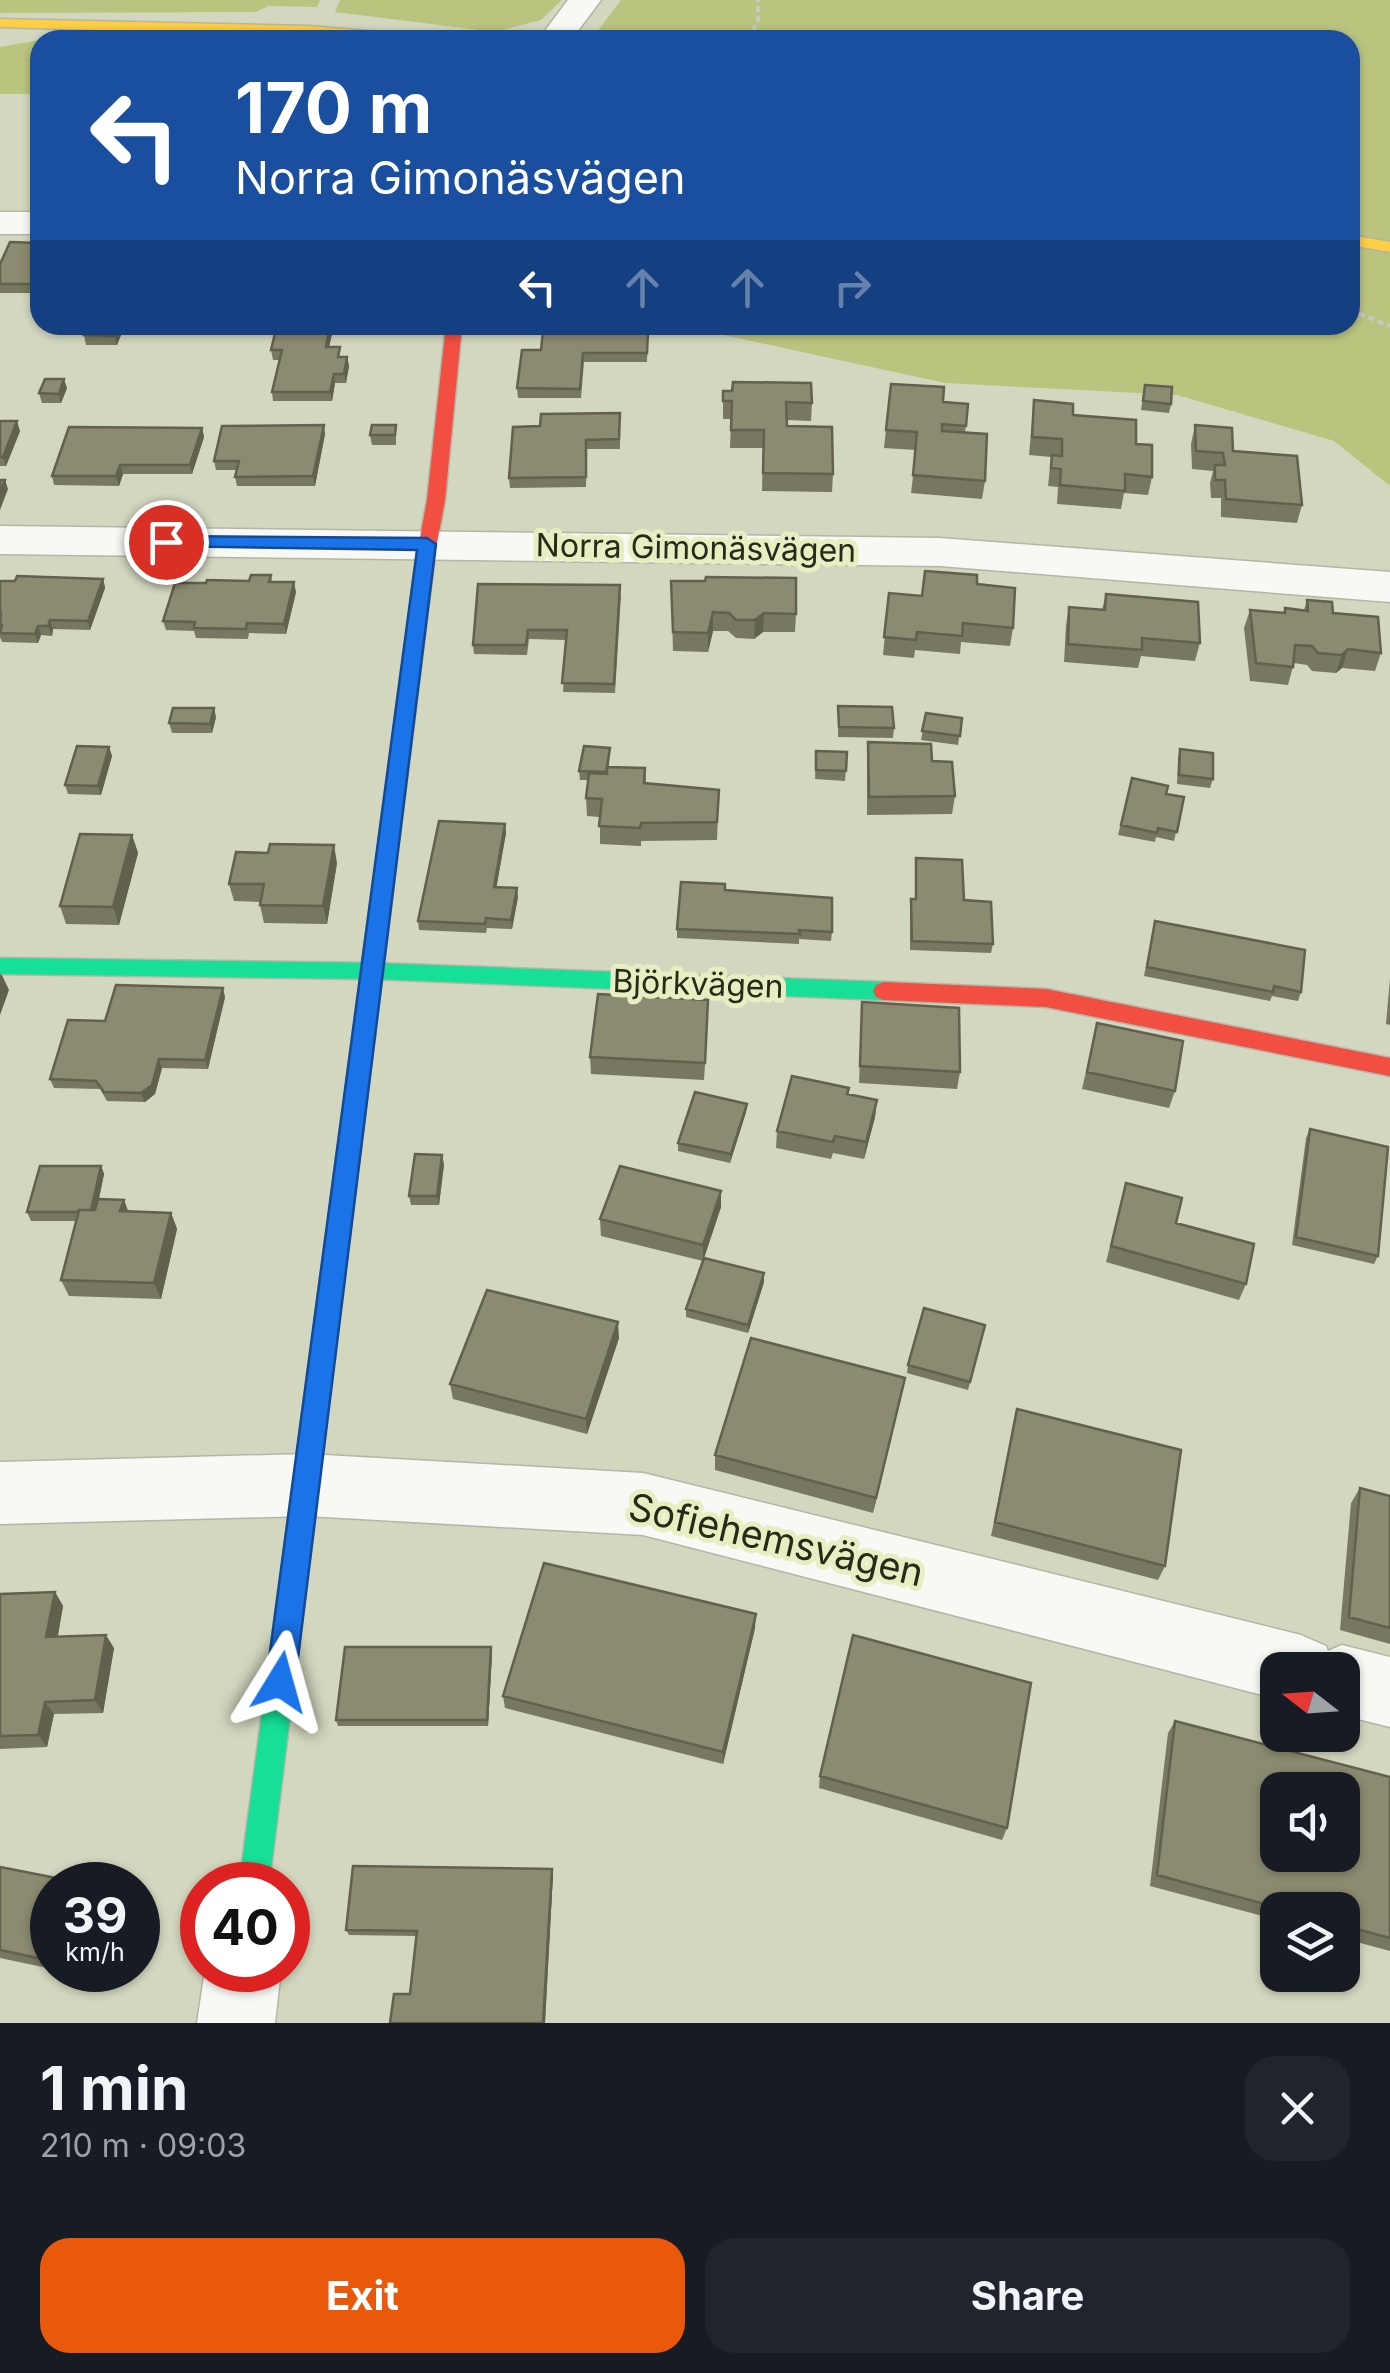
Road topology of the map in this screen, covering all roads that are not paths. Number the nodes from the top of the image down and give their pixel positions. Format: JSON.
{"nodes":[{"id":1,"x":584,"y":0,"type":"edge"},
{"id":2,"x":0,"y":23,"type":"edge"},
{"id":3,"x":308,"y":30,"type":"edge"},
{"id":4,"x":562,"y":30,"type":"edge"},
{"id":5,"x":0,"y":223,"type":"edge"},
{"id":6,"x":30,"y":223,"type":"edge"},
{"id":7,"x":1360,"y":242,"type":"edge"},
{"id":8,"x":1390,"y":247,"type":"edge"},
{"id":9,"x":453,"y":335,"type":"edge"},
{"id":10,"x":0,"y":540,"type":"edge"},
{"id":11,"x":427,"y":544,"type":"junction"},
{"id":12,"x":1390,"y":587,"type":"edge"},
{"id":13,"x":0,"y":966,"type":"edge"},
{"id":14,"x":374,"y":971,"type":"junction"},
{"id":15,"x":1390,"y":1067,"type":"edge"},
{"id":16,"x":307,"y":1485,"type":"junction"},
{"id":17,"x":0,"y":1493,"type":"edge"},
{"id":18,"x":1260,"y":1660,"type":"edge"},
{"id":19,"x":1360,"y":1684,"type":"edge"},
{"id":20,"x":1390,"y":1692,"type":"edge"},
{"id":21,"x":257,"y":1862,"type":"edge"},
{"id":22,"x":240,"y":1992,"type":"edge"},
{"id":23,"x":236,"y":2023,"type":"edge"}],
"edges":[{"from":1,"to":4,"type":"street"},
{"from":2,"to":3,"type":"street"},
{"from":5,"to":6,"type":"street"},
{"from":7,"to":8,"type":"street"},
{"from":9,"to":11,"type":"street"},
{"from":10,"to":11,"type":"street","name":"Norra Gimonäsvägen"},
{"from":11,"to":12,"type":"street","name":"Norra Gimonäsvägen"},
{"from":11,"to":14,"type":"street"},
{"from":13,"to":14,"type":"street","name":"Björkvägen"},
{"from":14,"to":15,"type":"street","name":"Björkvägen"},
{"from":14,"to":16,"type":"street"},
{"from":16,"to":17,"type":"street","name":"Sofiehemsvägen"},
{"from":16,"to":18,"type":"street","name":"Sofiehemsvägen"},
{"from":16,"to":21,"type":"street"},
{"from":19,"to":20,"type":"street"},
{"from":22,"to":23,"type":"street"}]}
